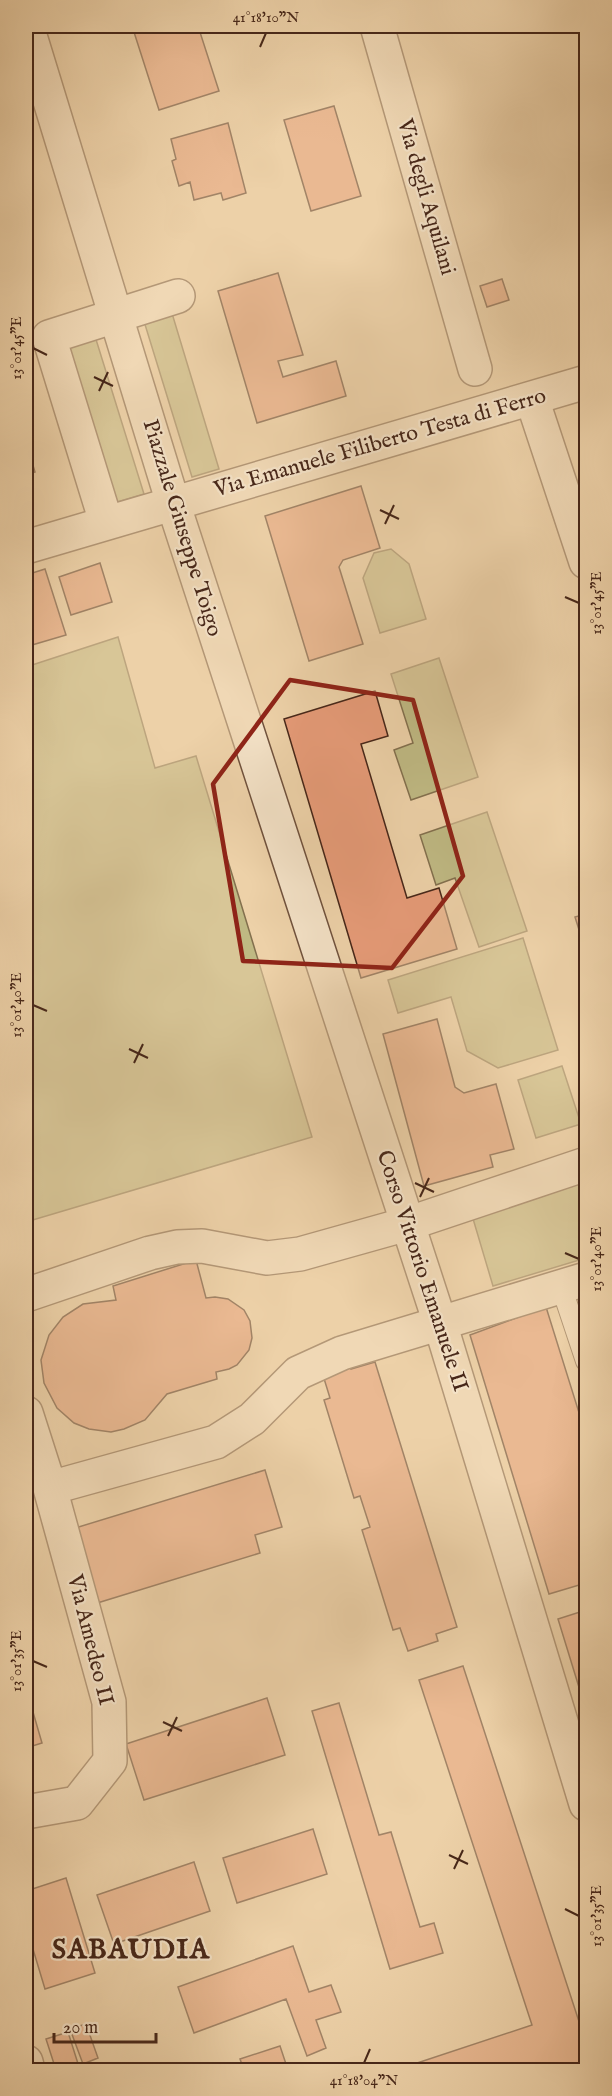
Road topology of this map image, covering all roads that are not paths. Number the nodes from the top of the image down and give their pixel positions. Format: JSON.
{"nodes":[{"id":1,"x":27,"y":26,"type":"edge"},
{"id":2,"x":377,"y":26,"type":"edge"},
{"id":3,"x":178,"y":296,"type":"dead end"},
{"id":4,"x":117,"y":315,"type":"junction"},
{"id":5,"x":475,"y":369,"type":"dead end"},
{"id":6,"x":586,"y":382,"type":"edge"},
{"id":7,"x":532,"y":399,"type":"junction"},
{"id":8,"x":173,"y":503,"type":"junction"},
{"id":9,"x":106,"y":522,"type":"junction"},
{"id":10,"x":26,"y":547,"type":"edge"},
{"id":11,"x":586,"y":562,"type":"edge"},
{"id":12,"x":250,"y":740,"type":"joint"},
{"id":13,"x":586,"y":1164,"type":"edge"},
{"id":14,"x":407,"y":1224,"type":"junction"},
{"id":15,"x":574,"y":1282,"type":"edge"},
{"id":16,"x":26,"y":1295,"type":"edge"},
{"id":17,"x":440,"y":1323,"type":"junction"},
{"id":18,"x":586,"y":1361,"type":"edge"},
{"id":19,"x":26,"y":1413,"type":"edge"},
{"id":20,"x":50,"y":1488,"type":"junction"},
{"id":21,"x":586,"y":1804,"type":"edge"},
{"id":22,"x":26,"y":1812,"type":"edge"},
{"id":23,"x":26,"y":2062,"type":"edge"},
{"id":24,"x":28,"y":2070,"type":"edge"}],
"edges":[{"from":1,"to":4,"type":"street","name":"Piazzale Giuseppe Toigo"},
{"from":2,"to":5,"type":"street","name":"Via degli Aquilani"},
{"from":3,"to":4,"type":"street"},
{"from":4,"to":8,"type":"street","name":"Piazzale Giuseppe Toigo"},
{"from":4,"to":9,"type":"street"},
{"from":6,"to":7,"type":"street","name":"Via Emanuele Filiberto Testa di Ferro"},
{"from":7,"to":8,"type":"street","name":"Via Emanuele Filiberto Testa di Ferro"},
{"from":7,"to":11,"type":"street"},
{"from":8,"to":9,"type":"street","name":"Via Emanuele Filiberto Testa di Ferro"},
{"from":8,"to":12,"type":"street","name":"Piazzale Giuseppe Toigo"},
{"from":9,"to":10,"type":"street","name":"Via Emanuele Filiberto Testa di Ferro"},
{"from":12,"to":14,"type":"street","name":"Corso Vittorio Emanuele II"},
{"from":13,"to":14,"type":"street"},
{"from":14,"to":16,"type":"street"},
{"from":14,"to":17,"type":"street","name":"Corso Vittorio Emanuele II"},
{"from":15,"to":17,"type":"street"},
{"from":15,"to":18,"type":"lane"},
{"from":17,"to":20,"type":"street"},
{"from":17,"to":21,"type":"street","name":"Corso Vittorio Emanuele II"},
{"from":19,"to":20,"type":"street","name":"Via Amedeo II"},
{"from":20,"to":22,"type":"street","name":"Via Amedeo II"},
{"from":23,"to":24,"type":"street"}]}
